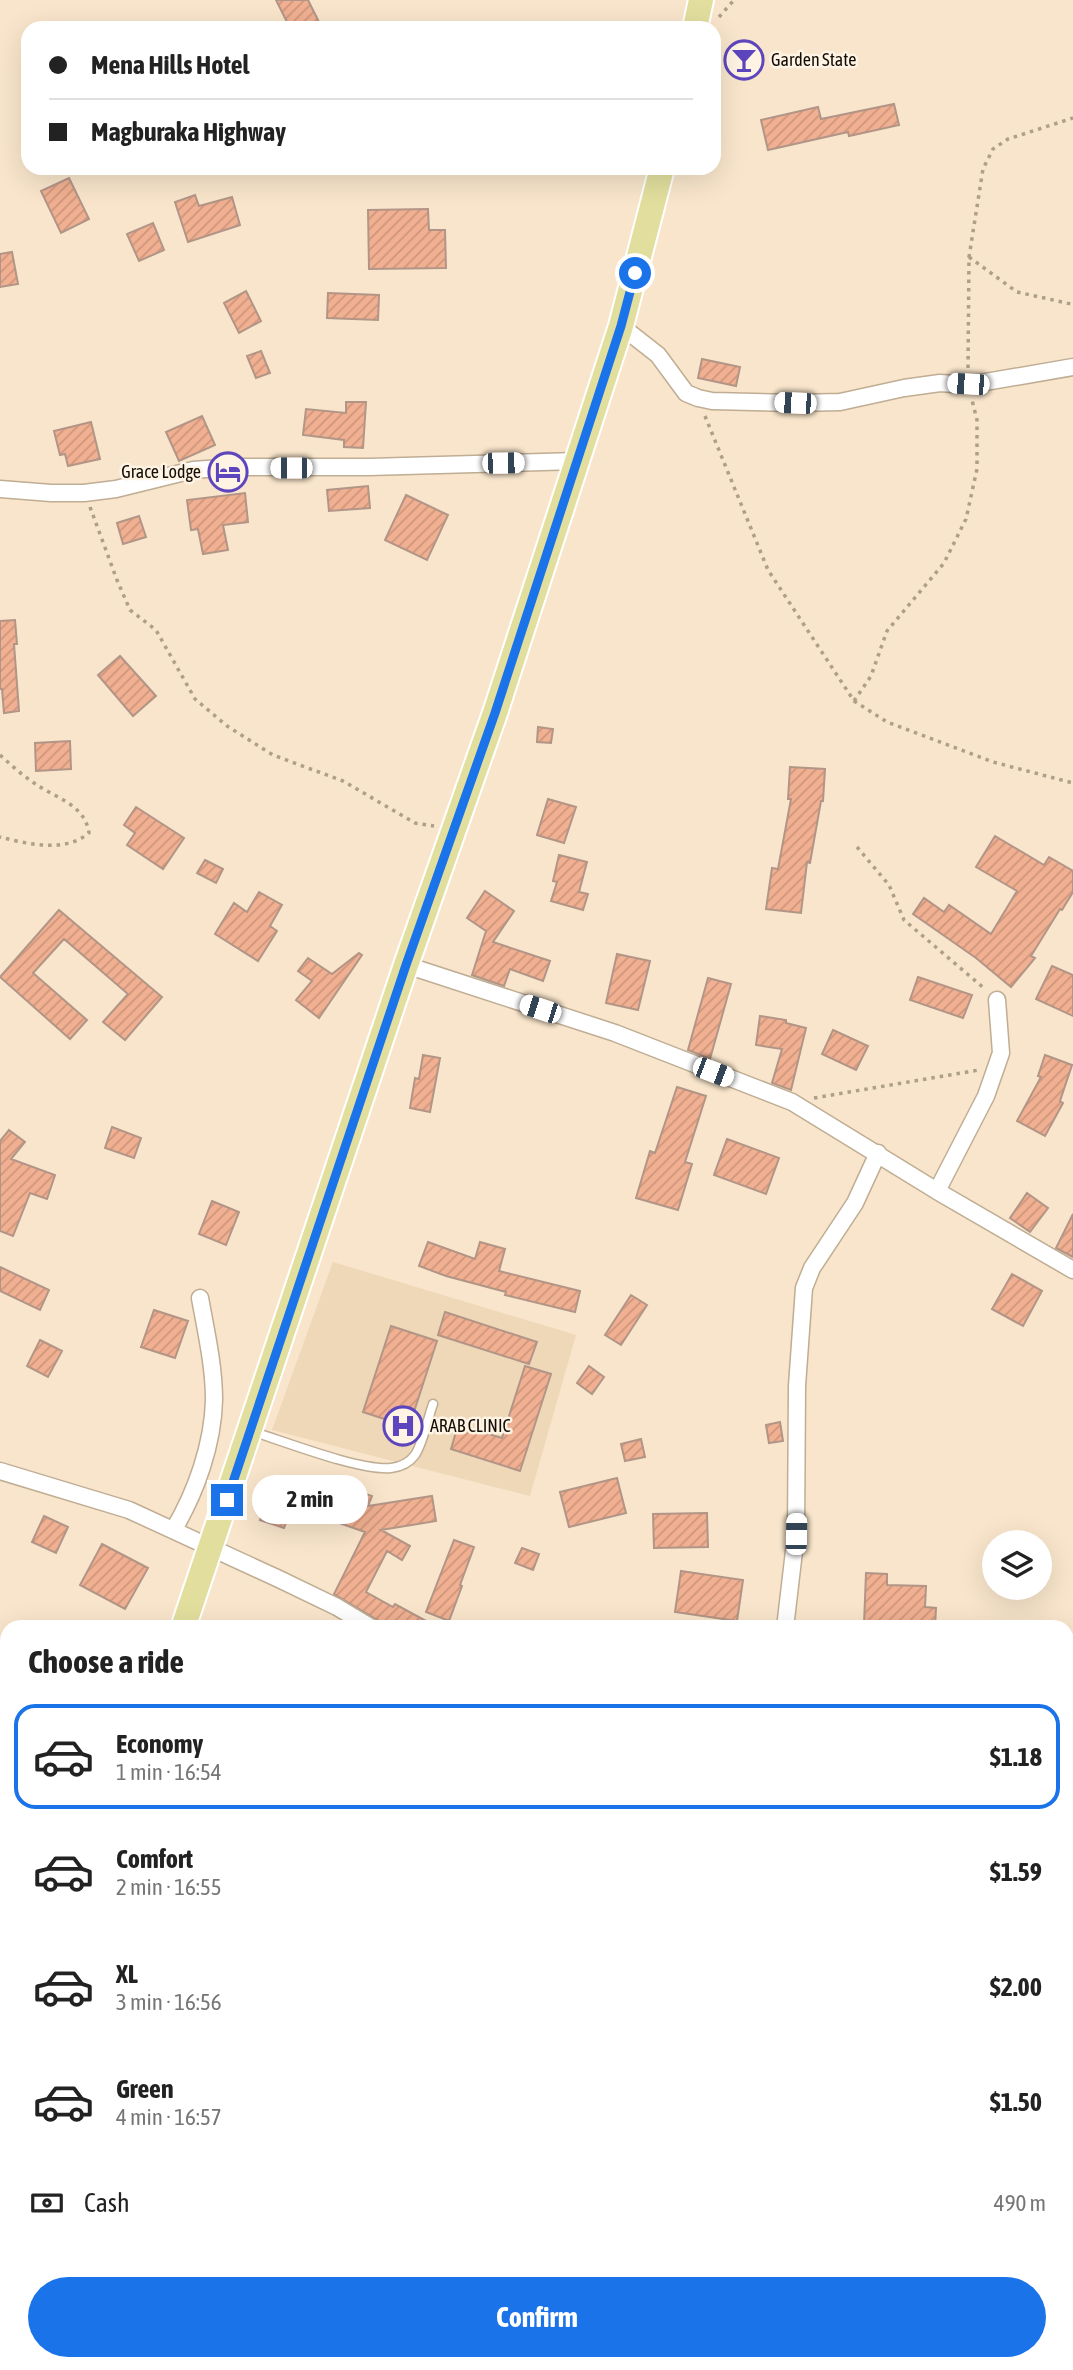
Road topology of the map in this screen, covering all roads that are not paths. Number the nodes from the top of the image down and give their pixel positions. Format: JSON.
{"nodes":[{"id":1,"x":701,"y":0,"type":"edge"},
{"id":2,"x":696,"y":21,"type":"edge"},
{"id":3,"x":660,"y":175,"type":"edge"},
{"id":4,"x":621,"y":326,"type":"junction"},
{"id":5,"x":1073,"y":367,"type":"edge"},
{"id":6,"x":577,"y":461,"type":"junction"},
{"id":7,"x":0,"y":489,"type":"edge"},
{"id":8,"x":406,"y":965,"type":"junction"},
{"id":9,"x":997,"y":1000,"type":"road end"},
{"id":10,"x":878,"y":1153,"type":"junction"},
{"id":11,"x":937,"y":1191,"type":"junction"},
{"id":12,"x":1073,"y":1270,"type":"edge"},
{"id":13,"x":200,"y":1298,"type":"dead end"},
{"id":14,"x":433,"y":1404,"type":"dead end"},
{"id":15,"x":251,"y":1431,"type":"junction"},
{"id":16,"x":0,"y":1471,"type":"edge"},
{"id":17,"x":174,"y":1529,"type":"junction"},
{"id":18,"x":211,"y":1546,"type":"junction"},
{"id":19,"x":186,"y":1620,"type":"edge"},
{"id":20,"x":359,"y":1620,"type":"edge"},
{"id":21,"x":786,"y":1620,"type":"edge"}],
"edges":[{"from":1,"to":2,"type":"main road"},
{"from":3,"to":4,"type":"main road"},
{"from":4,"to":5,"type":"street"},
{"from":4,"to":6,"type":"main road"},
{"from":6,"to":7,"type":"street"},
{"from":6,"to":8,"type":"main road"},
{"from":8,"to":10,"type":"street"},
{"from":8,"to":15,"type":"main road"},
{"from":9,"to":11,"type":"street"},
{"from":10,"to":11,"type":"street"},
{"from":10,"to":21,"type":"street"},
{"from":11,"to":12,"type":"street"},
{"from":13,"to":17,"type":"street"},
{"from":14,"to":15,"type":"lane"},
{"from":15,"to":18,"type":"main road"},
{"from":16,"to":17,"type":"street"},
{"from":17,"to":18,"type":"street"},
{"from":18,"to":19,"type":"main road"},
{"from":18,"to":20,"type":"street"}]}
